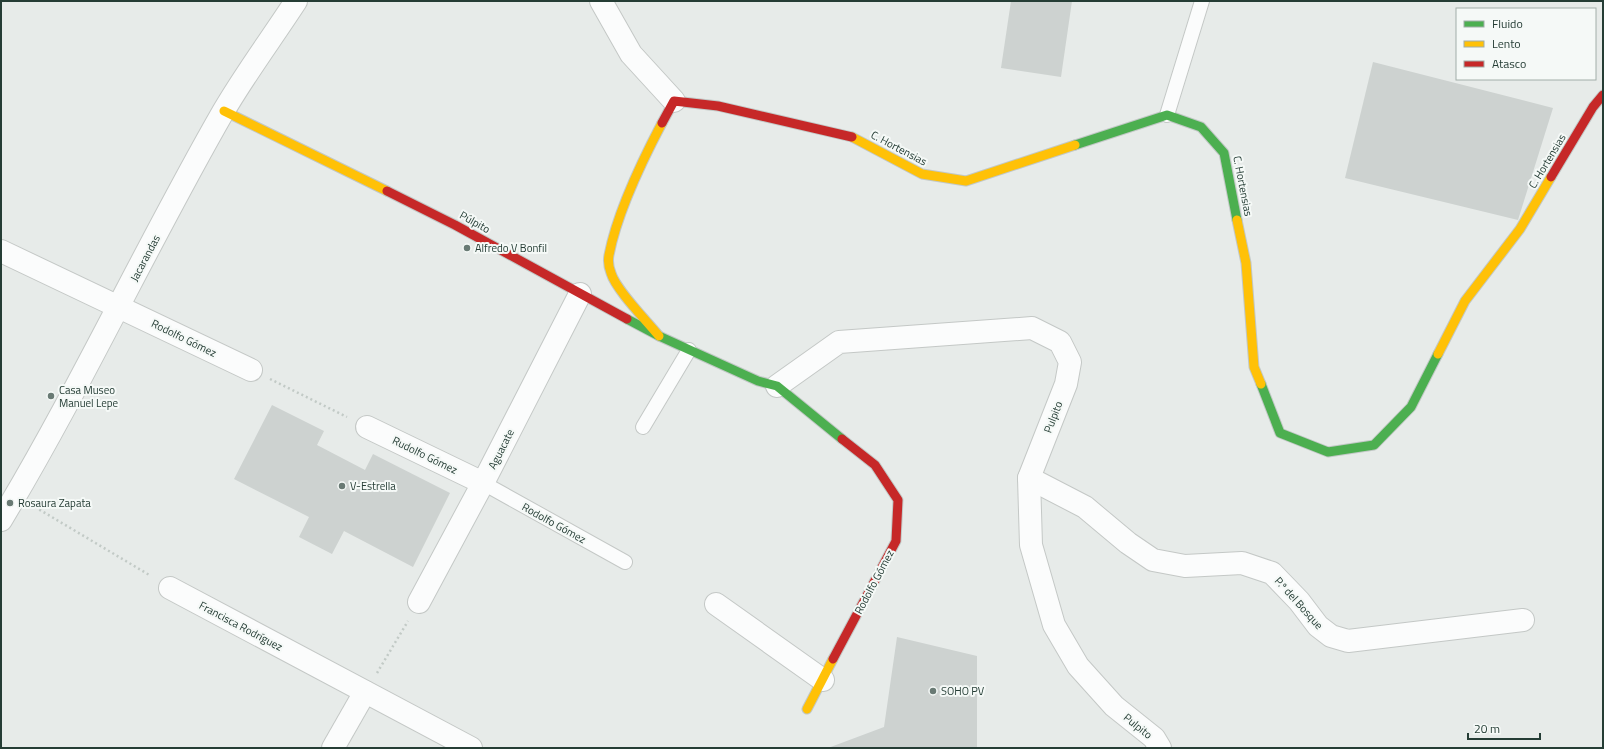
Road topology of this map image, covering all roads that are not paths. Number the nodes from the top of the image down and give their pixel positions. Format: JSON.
{"nodes":[{"id":1,"x":296,"y":1,"type":"edge"},
{"id":2,"x":601,"y":1,"type":"edge"},
{"id":3,"x":1202,"y":1,"type":"edge"},
{"id":4,"x":1603,"y":94,"type":"edge"},
{"id":5,"x":674,"y":101,"type":"junction"},
{"id":6,"x":224,"y":111,"type":"junction"},
{"id":7,"x":1167,"y":115,"type":"junction"},
{"id":8,"x":1,"y":251,"type":"edge"},
{"id":9,"x":580,"y":294,"type":"junction"},
{"id":10,"x":119,"y":307,"type":"junction"},
{"id":11,"x":659,"y":336,"type":"junction"},
{"id":12,"x":689,"y":350,"type":"junction"},
{"id":13,"x":251,"y":370,"type":"road end"},
{"id":14,"x":777,"y":386,"type":"junction"},
{"id":15,"x":367,"y":427,"type":"road end"},
{"id":16,"x":644,"y":427,"type":"dead end"},
{"id":17,"x":1029,"y":478,"type":"junction"},
{"id":18,"x":483,"y":483,"type":"junction"},
{"id":19,"x":1,"y":520,"type":"edge"},
{"id":20,"x":625,"y":562,"type":"dead end"},
{"id":21,"x":170,"y":588,"type":"road end"},
{"id":22,"x":419,"y":602,"type":"road end"},
{"id":23,"x":716,"y":604,"type":"dead end"},
{"id":24,"x":1523,"y":620,"type":"dead end"},
{"id":25,"x":822,"y":680,"type":"junction"},
{"id":26,"x":365,"y":692,"type":"junction"},
{"id":27,"x":807,"y":709,"type":"dead end"},
{"id":28,"x":334,"y":748,"type":"edge"},
{"id":29,"x":471,"y":748,"type":"edge"},
{"id":30,"x":1160,"y":748,"type":"edge"}],
"edges":[{"from":1,"to":6,"type":"street","name":"Jacarandas"},
{"from":2,"to":5,"type":"street"},
{"from":3,"to":7,"type":"lane"},
{"from":4,"to":7,"type":"street","name":"C. Hortensias"},
{"from":5,"to":7,"type":"street","name":"C. Hortensias"},
{"from":5,"to":11,"type":"street"},
{"from":6,"to":9,"type":"street","name":"Púlpito"},
{"from":6,"to":10,"type":"street","name":"Jacarandas"},
{"from":8,"to":10,"type":"street","name":"Rodolfo Gómez"},
{"from":9,"to":11,"type":"street","name":"Púlpito"},
{"from":9,"to":18,"type":"street","name":"Aguacate"},
{"from":10,"to":13,"type":"street","name":"Rodolfo Gómez"},
{"from":10,"to":19,"type":"street","name":"Jacarandas"},
{"from":11,"to":12,"type":"street","name":"Púlpito"},
{"from":12,"to":14,"type":"street","name":"Púlpito"},
{"from":12,"to":16,"type":"lane"},
{"from":14,"to":17,"type":"street","name":"Pulpito"},
{"from":14,"to":25,"type":"street","name":"Rodolfo Gómez"},
{"from":15,"to":18,"type":"street","name":"Rudolfo Gómez"},
{"from":17,"to":24,"type":"street","name":"P.º del Bosque"},
{"from":17,"to":30,"type":"street","name":"Pulpito"},
{"from":18,"to":20,"type":"lane","name":"Rodolfo Gómez"},
{"from":18,"to":22,"type":"street","name":"Aguacate"},
{"from":21,"to":26,"type":"street","name":"Francisca Rodríguez"},
{"from":23,"to":25,"type":"street"},
{"from":25,"to":27,"type":"street","name":"Rodolfo Gómez"},
{"from":26,"to":28,"type":"street"},
{"from":26,"to":29,"type":"street","name":"Francisca Rodríguez"}]}
